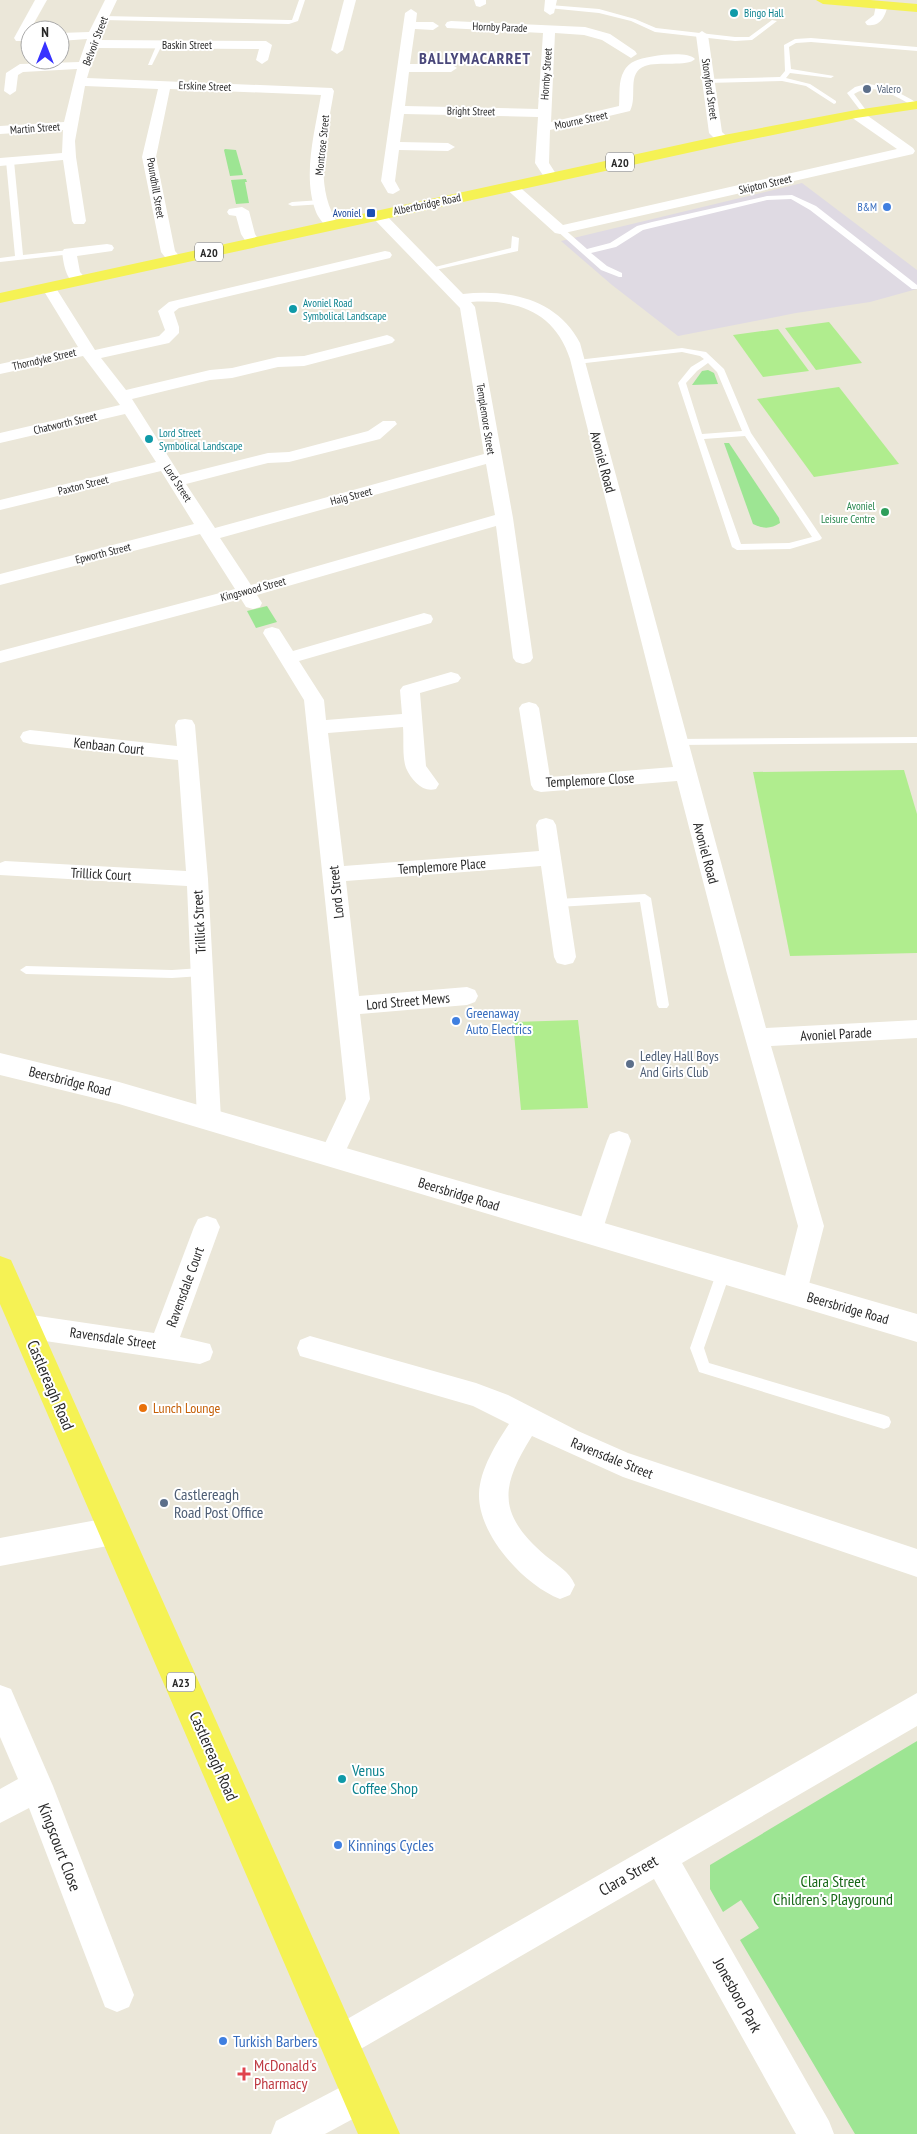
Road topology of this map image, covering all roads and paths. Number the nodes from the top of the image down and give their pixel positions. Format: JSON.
{"nodes":[{"id":1,"x":41,"y":0,"type":"edge"},
{"id":2,"x":111,"y":0,"type":"edge"},
{"id":3,"x":302,"y":0,"type":"edge"},
{"id":4,"x":350,"y":0,"type":"edge"},
{"id":5,"x":824,"y":0,"type":"edge"},
{"id":6,"x":838,"y":1,"type":"edge"},
{"id":7,"x":882,"y":5,"type":"junction"},
{"id":8,"x":550,"y":6,"type":"edge"},
{"id":9,"x":917,"y":8,"type":"edge"},
{"id":10,"x":412,"y":10,"type":"edge"},
{"id":11,"x":102,"y":18,"type":"junction"},
{"id":12,"x":33,"y":20,"type":"edge"},
{"id":13,"x":774,"y":21,"type":"dead end"},
{"id":14,"x":871,"y":22,"type":"dead end"},
{"id":15,"x":451,"y":25,"type":"dead end"},
{"id":16,"x":432,"y":26,"type":"dead end"},
{"id":17,"x":549,"y":29,"type":"junction"},
{"id":18,"x":702,"y":35,"type":"junction"},
{"id":19,"x":70,"y":37,"type":"edge"},
{"id":20,"x":20,"y":38,"type":"edge"},
{"id":21,"x":7,"y":39,"type":"dead end"},
{"id":22,"x":93,"y":40,"type":"junction"},
{"id":23,"x":159,"y":45,"type":"junction"},
{"id":24,"x":917,"y":49,"type":"edge"},
{"id":25,"x":337,"y":50,"type":"dead end"},
{"id":26,"x":631,"y":54,"type":"dead end"},
{"id":27,"x":689,"y":59,"type":"dead end"},
{"id":28,"x":262,"y":60,"type":"dead end"},
{"id":29,"x":150,"y":64,"type":"dead end"},
{"id":30,"x":85,"y":65,"type":"junction"},
{"id":31,"x":404,"y":68,"type":"junction"},
{"id":32,"x":451,"y":68,"type":"dead end"},
{"id":33,"x":788,"y":71,"type":"junction"},
{"id":34,"x":832,"y":76,"type":"dead end"},
{"id":35,"x":782,"y":79,"type":"junction"},
{"id":36,"x":708,"y":81,"type":"junction"},
{"id":37,"x":81,"y":82,"type":"junction"},
{"id":38,"x":165,"y":85,"type":"junction"},
{"id":39,"x":10,"y":91,"type":"dead end"},
{"id":40,"x":328,"y":91,"type":"joint"},
{"id":41,"x":914,"y":100,"type":"edge"},
{"id":42,"x":834,"y":102,"type":"dead end"},
{"id":43,"x":398,"y":110,"type":"junction"},
{"id":44,"x":543,"y":113,"type":"junction"},
{"id":45,"x":861,"y":113,"type":"junction"},
{"id":46,"x":70,"y":126,"type":"junction"},
{"id":47,"x":543,"y":128,"type":"junction"},
{"id":48,"x":0,"y":130,"type":"edge"},
{"id":49,"x":724,"y":140,"type":"junction"},
{"id":50,"x":392,"y":146,"type":"junction"},
{"id":51,"x":448,"y":147,"type":"dead end"},
{"id":52,"x":68,"y":156,"type":"junction"},
{"id":53,"x":5,"y":161,"type":"edge"},
{"id":54,"x":551,"y":177,"type":"junction"},
{"id":55,"x":510,"y":186,"type":"junction"},
{"id":56,"x":393,"y":190,"type":"dead end"},
{"id":57,"x":321,"y":202,"type":"junction"},
{"id":58,"x":292,"y":204,"type":"dead end"},
{"id":59,"x":234,"y":212,"type":"dead end"},
{"id":60,"x":378,"y":215,"type":"junction"},
{"id":61,"x":79,"y":221,"type":"dead end"},
{"id":62,"x":332,"y":225,"type":"junction"},
{"id":63,"x":560,"y":230,"type":"junction"},
{"id":64,"x":515,"y":238,"type":"dead end"},
{"id":65,"x":253,"y":242,"type":"junction"},
{"id":66,"x":107,"y":248,"type":"dead end"},
{"id":67,"x":69,"y":252,"type":"junction"},
{"id":68,"x":585,"y":252,"type":"junction"},
{"id":69,"x":385,"y":255,"type":"dead end"},
{"id":70,"x":19,"y":258,"type":"junction"},
{"id":71,"x":0,"y":260,"type":"edge"},
{"id":72,"x":175,"y":260,"type":"junction"},
{"id":73,"x":431,"y":269,"type":"junction"},
{"id":74,"x":619,"y":275,"type":"dead end"},
{"id":75,"x":80,"y":280,"type":"junction"},
{"id":76,"x":915,"y":287,"type":"dead end"},
{"id":77,"x":49,"y":288,"type":"junction"},
{"id":78,"x":0,"y":298,"type":"edge"},
{"id":79,"x":461,"y":299,"type":"junction"},
{"id":80,"x":388,"y":340,"type":"dead end"},
{"id":81,"x":89,"y":353,"type":"junction"},
{"id":82,"x":708,"y":360,"type":"junction"},
{"id":83,"x":577,"y":362,"type":"junction"},
{"id":84,"x":0,"y":369,"type":"edge"},
{"id":85,"x":126,"y":402,"type":"junction"},
{"id":86,"x":389,"y":424,"type":"dead end"},
{"id":87,"x":747,"y":433,"type":"junction"},
{"id":88,"x":699,"y":437,"type":"junction"},
{"id":89,"x":0,"y":438,"type":"edge"},
{"id":90,"x":492,"y":457,"type":"junction"},
{"id":91,"x":166,"y":465,"type":"junction"},
{"id":92,"x":177,"y":481,"type":"junction"},
{"id":93,"x":0,"y":505,"type":"edge"},
{"id":94,"x":504,"y":518,"type":"junction"},
{"id":95,"x":208,"y":531,"type":"junction"},
{"id":96,"x":0,"y":580,"type":"edge"},
{"id":97,"x":250,"y":599,"type":"junction"},
{"id":98,"x":424,"y":619,"type":"dead end"},
{"id":99,"x":272,"y":633,"type":"dead end"},
{"id":100,"x":0,"y":657,"type":"edge"},
{"id":101,"x":288,"y":658,"type":"junction"},
{"id":102,"x":522,"y":658,"type":"dead end"},
{"id":103,"x":451,"y":678,"type":"dead end"},
{"id":104,"x":529,"y":708,"type":"dead end"},
{"id":105,"x":413,"y":720,"type":"junction"},
{"id":106,"x":186,"y":725,"type":"dead end"},
{"id":107,"x":317,"y":727,"type":"junction"},
{"id":108,"x":30,"y":737,"type":"dead end"},
{"id":109,"x":917,"y":740,"type":"edge"},
{"id":110,"x":677,"y":742,"type":"junction"},
{"id":111,"x":188,"y":754,"type":"junction"},
{"id":112,"x":685,"y":773,"type":"junction"},
{"id":113,"x":429,"y":784,"type":"dead end"},
{"id":114,"x":546,"y":825,"type":"dead end"},
{"id":115,"x":551,"y":858,"type":"junction"},
{"id":116,"x":5,"y":868,"type":"dead end"},
{"id":117,"x":334,"y":874,"type":"junction"},
{"id":118,"x":197,"y":879,"type":"junction"},
{"id":119,"x":558,"y":903,"type":"junction"},
{"id":120,"x":565,"y":957,"type":"dead end"},
{"id":121,"x":26,"y":970,"type":"dead end"},
{"id":122,"x":202,"y":972,"type":"junction"},
{"id":123,"x":467,"y":996,"type":"dead end"},
{"id":124,"x":663,"y":1005,"type":"dead end"},
{"id":125,"x":348,"y":1006,"type":"junction"},
{"id":126,"x":917,"y":1029,"type":"edge"},
{"id":127,"x":756,"y":1038,"type":"junction"},
{"id":128,"x":0,"y":1064,"type":"edge"},
{"id":129,"x":209,"y":1119,"type":"junction"},
{"id":130,"x":619,"y":1142,"type":"dead end"},
{"id":131,"x":331,"y":1156,"type":"junction"},
{"id":132,"x":207,"y":1227,"type":"dead end"},
{"id":133,"x":589,"y":1232,"type":"junction"},
{"id":134,"x":0,"y":1269,"type":"edge"},
{"id":135,"x":724,"y":1272,"type":"junction"},
{"id":136,"x":794,"y":1292,"type":"junction"},
{"id":137,"x":26,"y":1326,"type":"junction"},
{"id":138,"x":917,"y":1328,"type":"edge"},
{"id":139,"x":164,"y":1346,"type":"junction"},
{"id":140,"x":310,"y":1348,"type":"dead end"},
{"id":141,"x":200,"y":1352,"type":"dead end"},
{"id":142,"x":527,"y":1420,"type":"junction"},
{"id":143,"x":884,"y":1422,"type":"dead end"},
{"id":144,"x":113,"y":1531,"type":"junction"},
{"id":145,"x":0,"y":1552,"type":"edge"},
{"id":146,"x":917,"y":1563,"type":"edge"},
{"id":147,"x":560,"y":1585,"type":"dead end"},
{"id":148,"x":0,"y":1700,"type":"edge"},
{"id":149,"x":917,"y":1709,"type":"edge"},
{"id":150,"x":37,"y":1786,"type":"junction"},
{"id":151,"x":0,"y":1807,"type":"edge"},
{"id":152,"x":660,"y":1856,"type":"junction"},
{"id":153,"x":117,"y":1995,"type":"dead end"},
{"id":154,"x":340,"y":2042,"type":"junction"},
{"id":155,"x":362,"y":2094,"type":"junction"},
{"id":156,"x":289,"y":2134,"type":"edge"},
{"id":157,"x":379,"y":2134,"type":"edge"},
{"id":158,"x":816,"y":2134,"type":"edge"}],
"edges":[{"from":1,"to":12,"type":"street"},
{"from":2,"to":11,"type":"street","name":"Belvoir Street"},
{"from":3,"to":11,"type":"lane"},
{"from":4,"to":25,"type":"street"},
{"from":5,"to":6,"type":"main road"},
{"from":6,"to":7,"type":"main road"},
{"from":7,"to":9,"type":"main road"},
{"from":7,"to":14,"type":"street"},
{"from":8,"to":18,"type":"lane"},
{"from":10,"to":16,"type":"street"},
{"from":10,"to":31,"type":"street"},
{"from":11,"to":22,"type":"street","name":"Belvoir Street"},
{"from":13,"to":18,"type":"lane"},
{"from":15,"to":17,"type":"street","name":"Hornby Parade"},
{"from":17,"to":26,"type":"street","name":"Hornby Parade"},
{"from":17,"to":44,"type":"street","name":"Hornby Street"},
{"from":18,"to":36,"type":"street","name":"Stonyford Street"},
{"from":19,"to":22,"type":"street","name":"Baskin Street"},
{"from":20,"to":21,"type":"street"},
{"from":22,"to":23,"type":"street","name":"Baskin Street"},
{"from":22,"to":30,"type":"street","name":"Belvoir Street"},
{"from":23,"to":28,"type":"street","name":"Baskin Street"},
{"from":23,"to":29,"type":"lane"},
{"from":24,"to":33,"type":"lane"},
{"from":27,"to":47,"type":"street","name":"Mourne Street"},
{"from":30,"to":37,"type":"street","name":"Belvoir Street"},
{"from":30,"to":39,"type":"street"},
{"from":31,"to":32,"type":"street"},
{"from":31,"to":43,"type":"street"},
{"from":33,"to":34,"type":"lane"},
{"from":33,"to":35,"type":"lane"},
{"from":35,"to":36,"type":"lane"},
{"from":35,"to":42,"type":"lane"},
{"from":36,"to":49,"type":"street","name":"Stonyford Street"},
{"from":37,"to":38,"type":"street","name":"Erskine Street"},
{"from":37,"to":46,"type":"street","name":"Belvoir Street"},
{"from":38,"to":40,"type":"street","name":"Erskine Street"},
{"from":38,"to":72,"type":"street","name":"Poundhill Street"},
{"from":40,"to":57,"type":"street","name":"Montrose Street"},
{"from":41,"to":45,"type":"main road","name":"Albertbridge Road","number":"A20"},
{"from":41,"to":45,"type":"lane"},
{"from":43,"to":44,"type":"street","name":"Bright Street"},
{"from":43,"to":50,"type":"street"},
{"from":44,"to":47,"type":"street","name":"Hornby Street"},
{"from":45,"to":49,"type":"main road","name":"Albertbridge Road","number":"A20"},
{"from":45,"to":63,"type":"street","name":"Skipton Street"},
{"from":46,"to":48,"type":"street","name":"Martin Street"},
{"from":46,"to":52,"type":"street","name":"Belvoir Street"},
{"from":47,"to":54,"type":"street","name":"Hornby Street"},
{"from":49,"to":54,"type":"main road","name":"Albertbridge Road","number":"A20"},
{"from":50,"to":51,"type":"street"},
{"from":50,"to":56,"type":"street"},
{"from":52,"to":53,"type":"street"},
{"from":52,"to":61,"type":"street","name":"Belvoir Street"},
{"from":53,"to":70,"type":"lane"},
{"from":54,"to":55,"type":"main road","name":"Albertbridge Road","number":"A20"},
{"from":55,"to":60,"type":"main road","name":"Albertbridge Road","number":"A20"},
{"from":55,"to":63,"type":"street"},
{"from":57,"to":58,"type":"lane"},
{"from":57,"to":62,"type":"street","name":"Montrose Street"},
{"from":59,"to":65,"type":"street"},
{"from":60,"to":62,"type":"main road","name":"Albertbridge Road","number":"A20"},
{"from":60,"to":73,"type":"street","name":"Templemore Street"},
{"from":62,"to":65,"type":"main road","name":"Albertbridge Road","number":"A20"},
{"from":63,"to":68,"type":"lane"},
{"from":64,"to":73,"type":"lane"},
{"from":65,"to":72,"type":"main road","name":"Albertbridge Road","number":"A20"},
{"from":66,"to":67,"type":"street"},
{"from":67,"to":70,"type":"lane"},
{"from":67,"to":75,"type":"street"},
{"from":68,"to":74,"type":"lane"},
{"from":68,"to":76,"type":"lane"},
{"from":69,"to":81,"type":"street","name":"Thorndyke Street"},
{"from":70,"to":71,"type":"lane"},
{"from":72,"to":75,"type":"main road","name":"Albertbridge Road","number":"A20"},
{"from":73,"to":79,"type":"street","name":"Templemore Street"},
{"from":75,"to":77,"type":"main road","name":"Albertbridge Road","number":"A20"},
{"from":77,"to":78,"type":"main road","name":"Albertbridge Road","number":"A20"},
{"from":77,"to":81,"type":"street","name":"Lord Street"},
{"from":79,"to":83,"type":"street","name":"Avoniel Road"},
{"from":79,"to":90,"type":"street","name":"Templemore Street"},
{"from":80,"to":85,"type":"street","name":"Chatworth Street"},
{"from":81,"to":84,"type":"street","name":"Thorndyke Street"},
{"from":81,"to":85,"type":"street","name":"Lord Street"},
{"from":82,"to":83,"type":"lane"},
{"from":82,"to":87,"type":"lane"},
{"from":82,"to":88,"type":"lane"},
{"from":83,"to":110,"type":"street","name":"Avoniel Road"},
{"from":85,"to":89,"type":"street","name":"Chatworth Street"},
{"from":85,"to":91,"type":"street","name":"Lord Street"},
{"from":86,"to":92,"type":"street"},
{"from":87,"to":88,"type":"lane"},
{"from":87,"to":88,"type":"lane"},
{"from":90,"to":94,"type":"street","name":"Templemore Street"},
{"from":90,"to":95,"type":"street","name":"Haig Street"},
{"from":91,"to":92,"type":"street","name":"Lord Street"},
{"from":91,"to":93,"type":"street","name":"Paxton Street"},
{"from":92,"to":95,"type":"street","name":"Lord Street"},
{"from":94,"to":97,"type":"street","name":"Kingswood Street"},
{"from":94,"to":102,"type":"street","name":"Templemore Street"},
{"from":95,"to":96,"type":"street","name":"Epworth Street"},
{"from":95,"to":97,"type":"street","name":"Lord Street"},
{"from":97,"to":100,"type":"street","name":"Kingswood Street"},
{"from":98,"to":101,"type":"street"},
{"from":99,"to":101,"type":"street","name":"Lord Street"},
{"from":101,"to":107,"type":"street","name":"Lord Street"},
{"from":103,"to":105,"type":"street"},
{"from":104,"to":112,"type":"street","name":"Templemore Close"},
{"from":105,"to":107,"type":"street"},
{"from":105,"to":113,"type":"street"},
{"from":106,"to":111,"type":"street","name":"Trillick Street"},
{"from":107,"to":117,"type":"street","name":"Lord Street"},
{"from":108,"to":111,"type":"street","name":"Kenbaan Court"},
{"from":109,"to":110,"type":"lane"},
{"from":110,"to":112,"type":"street","name":"Avoniel Road"},
{"from":111,"to":118,"type":"street","name":"Trillick Street"},
{"from":112,"to":127,"type":"street","name":"Avoniel Road"},
{"from":114,"to":115,"type":"street"},
{"from":115,"to":117,"type":"street","name":"Templemore Place"},
{"from":115,"to":119,"type":"street"},
{"from":116,"to":118,"type":"street","name":"Trillick Court"},
{"from":117,"to":125,"type":"street","name":"Lord Street"},
{"from":118,"to":122,"type":"street","name":"Trillick Street"},
{"from":119,"to":120,"type":"street"},
{"from":119,"to":124,"type":"lane"},
{"from":121,"to":122,"type":"lane"},
{"from":122,"to":129,"type":"street","name":"Trillick Street"},
{"from":123,"to":125,"type":"street","name":"Lord Street Mews"},
{"from":125,"to":131,"type":"street","name":"Lord Street"},
{"from":126,"to":127,"type":"street","name":"Avoniel Parade"},
{"from":127,"to":136,"type":"street","name":"Avoniel Road"},
{"from":128,"to":129,"type":"main road","name":"Beersbridge Road"},
{"from":129,"to":131,"type":"main road","name":"Beersbridge Road"},
{"from":130,"to":133,"type":"street"},
{"from":131,"to":133,"type":"main road","name":"Beersbridge Road"},
{"from":132,"to":139,"type":"street","name":"Ravensdale Court"},
{"from":133,"to":135,"type":"main road","name":"Beersbridge Road"},
{"from":134,"to":137,"type":"main road","name":"Castlereagh Road","number":"A23"},
{"from":135,"to":136,"type":"main road","name":"Beersbridge Road"},
{"from":135,"to":143,"type":"lane"},
{"from":136,"to":138,"type":"main road","name":"Beersbridge Road"},
{"from":137,"to":139,"type":"street","name":"Ravensdale Street"},
{"from":137,"to":144,"type":"main road","name":"Castlereagh Road","number":"A23"},
{"from":139,"to":141,"type":"street","name":"Ravensdale Street"},
{"from":140,"to":142,"type":"street","name":"Ravensdale Street"},
{"from":142,"to":146,"type":"street","name":"Ravensdale Street"},
{"from":142,"to":147,"type":"street"},
{"from":144,"to":145,"type":"street"},
{"from":144,"to":154,"type":"main road","name":"Castlereagh Road","number":"A23"},
{"from":148,"to":150,"type":"street","name":"Kingscourt Close"},
{"from":149,"to":152,"type":"street","name":"Clara Street"},
{"from":150,"to":151,"type":"street"},
{"from":150,"to":153,"type":"street","name":"Kingscourt Close"},
{"from":152,"to":154,"type":"street","name":"Clara Street"},
{"from":152,"to":158,"type":"street","name":"Jonesboro Park"},
{"from":154,"to":155,"type":"main road","name":"Castlereagh Road","number":"A23"},
{"from":155,"to":156,"type":"street"},
{"from":155,"to":157,"type":"main road","name":"Castlereagh Road","number":"A23"}]}
